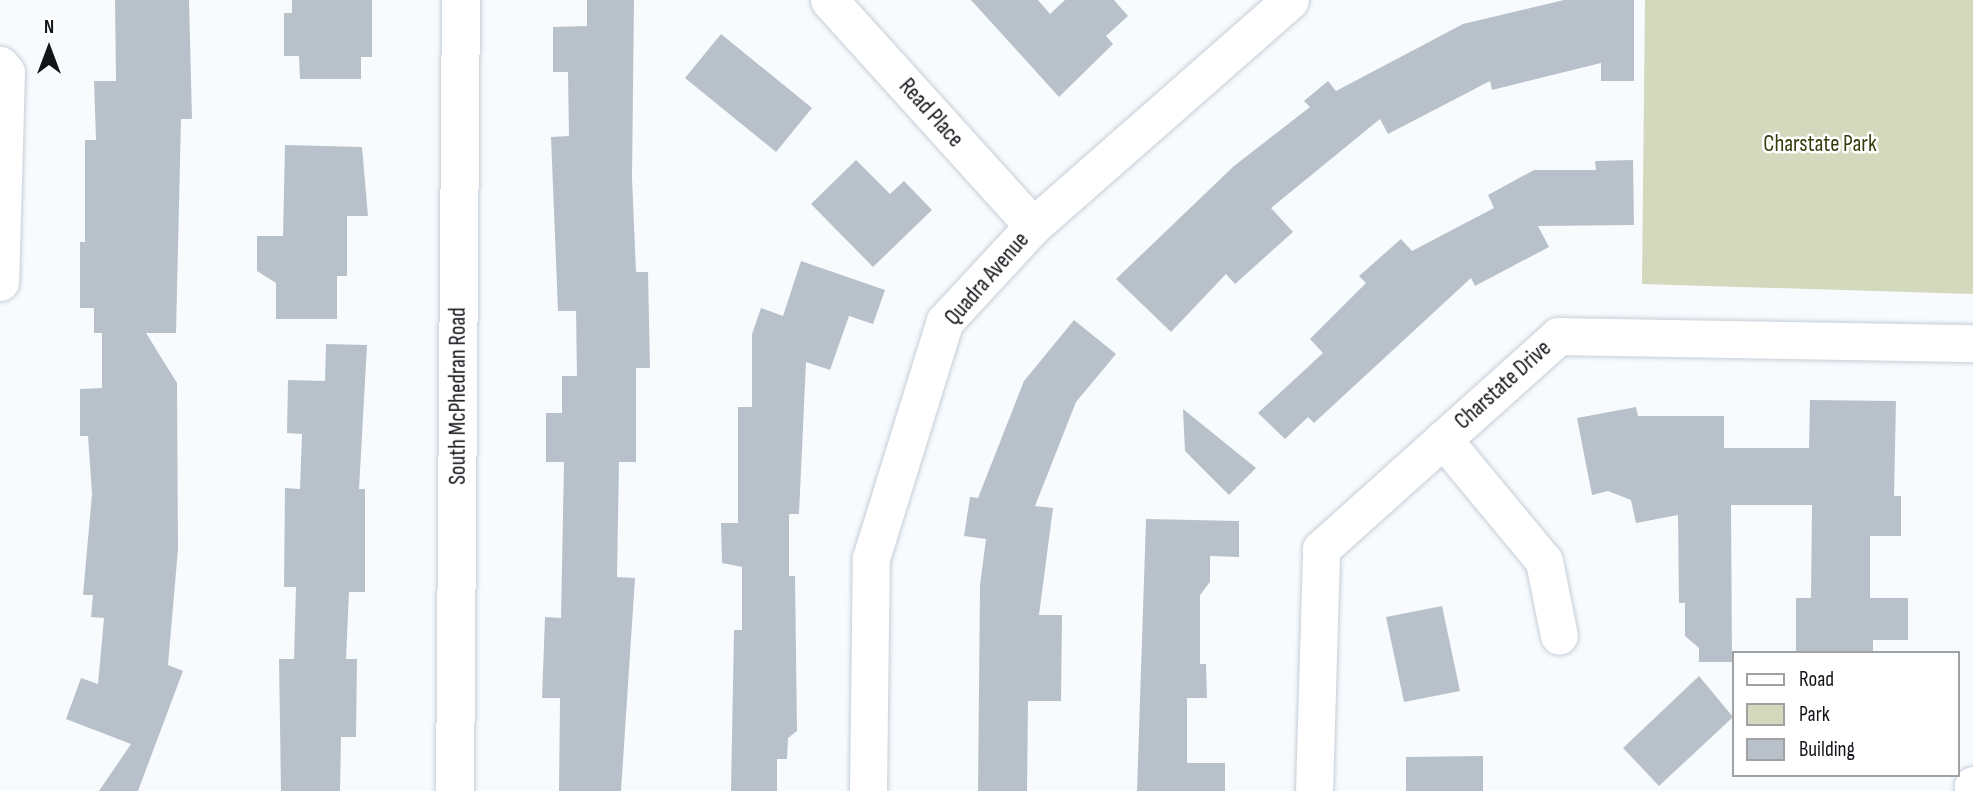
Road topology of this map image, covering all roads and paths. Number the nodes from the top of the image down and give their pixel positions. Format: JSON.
{"nodes":[{"id":1,"x":461,"y":0,"type":"edge"},
{"id":2,"x":829,"y":0,"type":"edge"},
{"id":3,"x":1290,"y":0,"type":"edge"},
{"id":4,"x":0,"y":65,"type":"edge"},
{"id":5,"x":1033,"y":226,"type":"junction"},
{"id":6,"x":0,"y":282,"type":"edge"},
{"id":7,"x":1973,"y":343,"type":"edge"},
{"id":8,"x":1443,"y":439,"type":"junction"},
{"id":9,"x":1559,"y":636,"type":"dead end"},
{"id":10,"x":1973,"y":785,"type":"edge"},
{"id":11,"x":455,"y":791,"type":"edge"},
{"id":12,"x":869,"y":791,"type":"edge"},
{"id":13,"x":1314,"y":791,"type":"edge"},
{"id":14,"x":1973,"y":791,"type":"edge"}],
"edges":[{"from":1,"to":11,"type":"street","name":"South McPhedran Road"},
{"from":2,"to":5,"type":"street","name":"Read Place"},
{"from":3,"to":5,"type":"street","name":"Quadra Avenue"},
{"from":4,"to":6,"type":"street"},
{"from":5,"to":12,"type":"street","name":"Quadra Avenue"},
{"from":7,"to":8,"type":"street","name":"Charstate Drive"},
{"from":8,"to":9,"type":"street"},
{"from":8,"to":13,"type":"street","name":"Charstate Drive"},
{"from":10,"to":14,"type":"street"}]}
